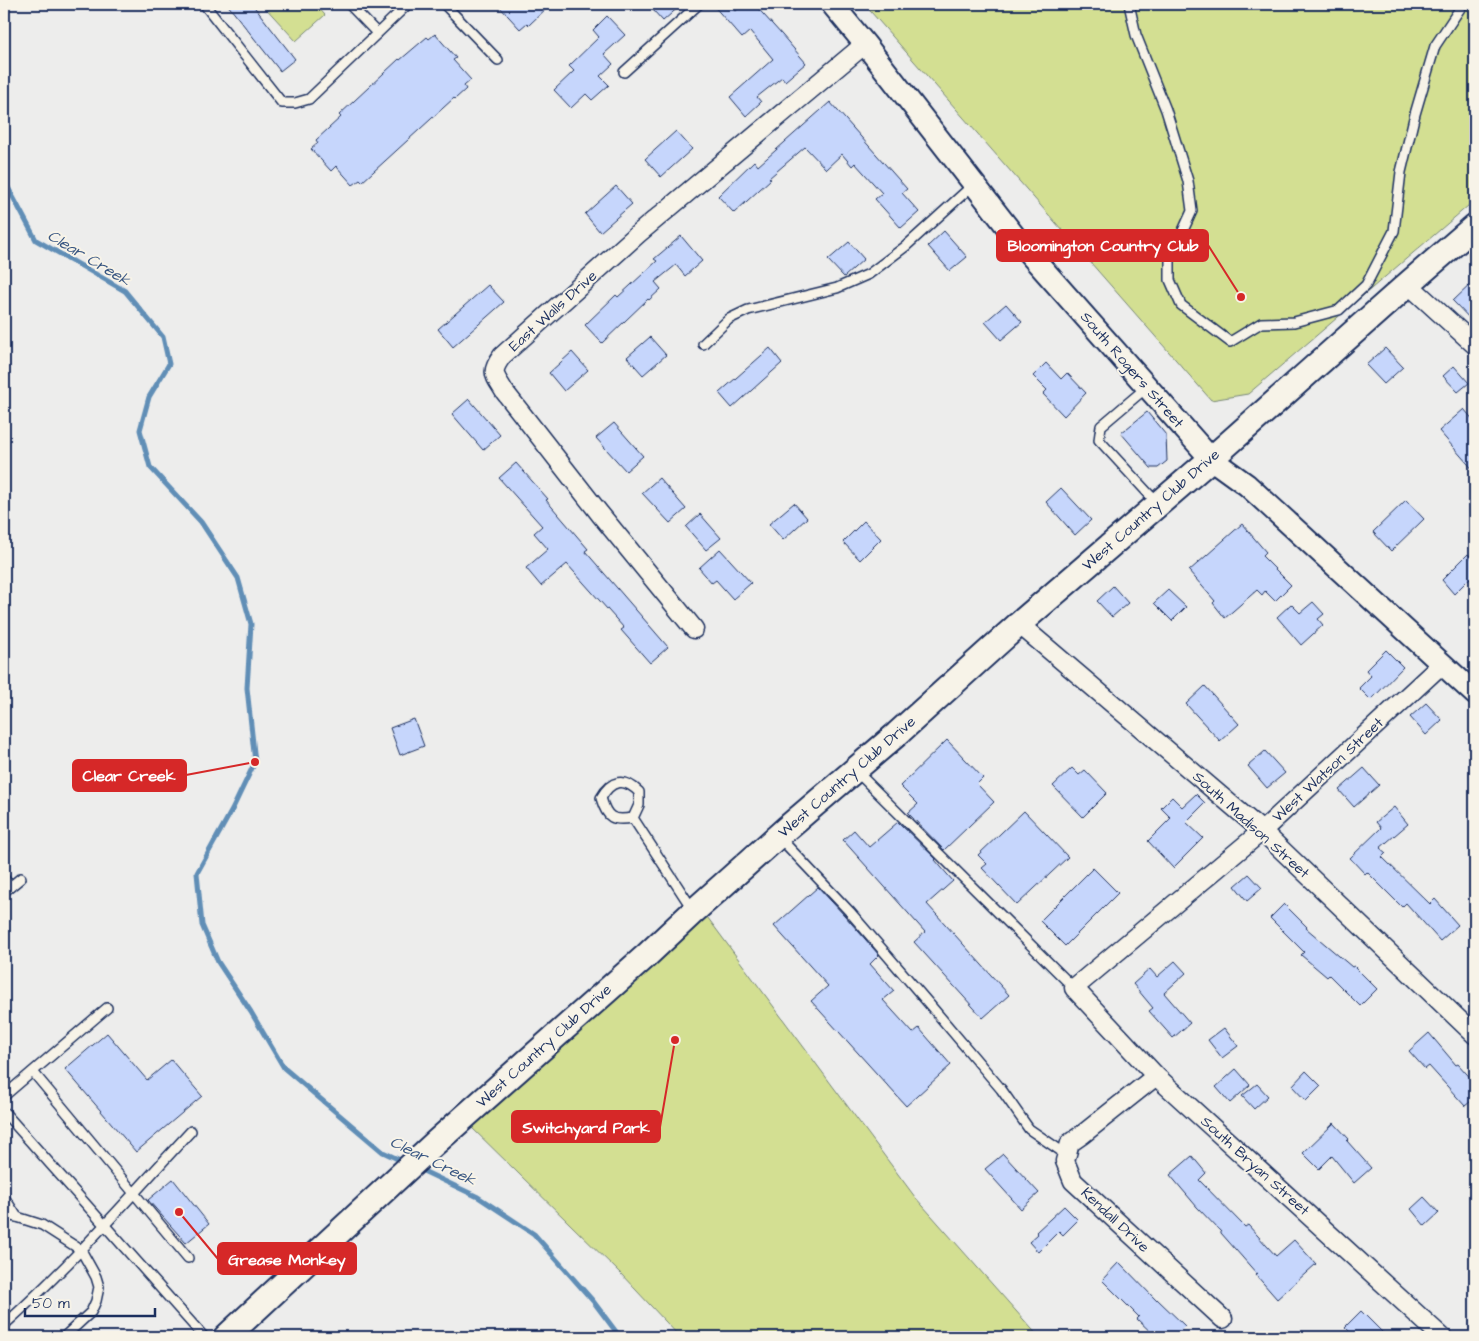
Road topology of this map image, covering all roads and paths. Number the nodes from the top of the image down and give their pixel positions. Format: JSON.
{"nodes":[{"id":1,"x":204,"y":4,"type":"edge"},
{"id":2,"x":349,"y":4,"type":"edge"},
{"id":3,"x":408,"y":4,"type":"edge"},
{"id":4,"x":444,"y":4,"type":"edge"},
{"id":5,"x":699,"y":4,"type":"edge"},
{"id":6,"x":832,"y":4,"type":"edge"},
{"id":7,"x":1129,"y":4,"type":"edge"},
{"id":8,"x":1463,"y":4,"type":"edge"},
{"id":9,"x":377,"y":33,"type":"junction"},
{"id":10,"x":865,"y":44,"type":"junction"},
{"id":11,"x":498,"y":60,"type":"dead end"},
{"id":12,"x":624,"y":72,"type":"dead end"},
{"id":13,"x":974,"y":184,"type":"junction"},
{"id":14,"x":1475,"y":226,"type":"edge"},
{"id":15,"x":1408,"y":284,"type":"junction"},
{"id":16,"x":703,"y":344,"type":"dead end"},
{"id":17,"x":1475,"y":345,"type":"edge"},
{"id":18,"x":1147,"y":387,"type":"junction"},
{"id":19,"x":1211,"y":459,"type":"junction"},
{"id":20,"x":1158,"y":504,"type":"junction"},
{"id":21,"x":1019,"y":624,"type":"junction"},
{"id":22,"x":694,"y":629,"type":"dead end"},
{"id":23,"x":1442,"y":664,"type":"junction"},
{"id":24,"x":1475,"y":694,"type":"edge"},
{"id":25,"x":855,"y":770,"type":"junction"},
{"id":26,"x":633,"y":818,"type":"junction"},
{"id":27,"x":1262,"y":831,"type":"junction"},
{"id":28,"x":778,"y":836,"type":"junction"},
{"id":29,"x":4,"y":878,"type":"edge"},
{"id":30,"x":21,"y":878,"type":"dead end"},
{"id":31,"x":7,"y":889,"type":"edge"},
{"id":32,"x":694,"y":911,"type":"junction"},
{"id":33,"x":1074,"y":988,"type":"junction"},
{"id":34,"x":107,"y":1008,"type":"dead end"},
{"id":35,"x":1475,"y":1035,"type":"edge"},
{"id":36,"x":33,"y":1072,"type":"junction"},
{"id":37,"x":1156,"y":1076,"type":"junction"},
{"id":38,"x":4,"y":1096,"type":"edge"},
{"id":39,"x":4,"y":1112,"type":"edge"},
{"id":40,"x":191,"y":1131,"type":"dead end"},
{"id":41,"x":1067,"y":1154,"type":"junction"},
{"id":42,"x":134,"y":1193,"type":"junction"},
{"id":43,"x":4,"y":1197,"type":"edge"},
{"id":44,"x":4,"y":1215,"type":"edge"},
{"id":45,"x":17,"y":1217,"type":"junction"},
{"id":46,"x":104,"y":1226,"type":"junction"},
{"id":47,"x":81,"y":1250,"type":"junction"},
{"id":48,"x":188,"y":1258,"type":"dead end"},
{"id":49,"x":1223,"y":1319,"type":"dead end"},
{"id":50,"x":4,"y":1326,"type":"edge"},
{"id":51,"x":64,"y":1337,"type":"edge"},
{"id":52,"x":204,"y":1337,"type":"edge"},
{"id":53,"x":226,"y":1337,"type":"edge"},
{"id":54,"x":1442,"y":1337,"type":"edge"}],
"edges":[{"from":1,"to":9,"type":"lane"},
{"from":2,"to":9,"type":"lane"},
{"from":3,"to":9,"type":"lane"},
{"from":4,"to":11,"type":"lane"},
{"from":5,"to":12,"type":"lane"},
{"from":6,"to":10,"type":"street","name":"South Rogers Street"},
{"from":7,"to":8,"type":"lane"},
{"from":10,"to":13,"type":"street","name":"South Rogers Street"},
{"from":10,"to":22,"type":"street","name":"East Walls Drive"},
{"from":13,"to":16,"type":"lane"},
{"from":13,"to":18,"type":"street","name":"South Rogers Street"},
{"from":14,"to":15,"type":"main road","name":"West Country Club Drive"},
{"from":15,"to":17,"type":"street"},
{"from":15,"to":19,"type":"main road","name":"West Country Club Drive"},
{"from":18,"to":19,"type":"street","name":"South Rogers Street"},
{"from":18,"to":20,"type":"lane"},
{"from":19,"to":20,"type":"main road","name":"West Country Club Drive"},
{"from":19,"to":23,"type":"street","name":"South Rogers Street"},
{"from":20,"to":21,"type":"main road","name":"West Country Club Drive"},
{"from":21,"to":25,"type":"main road","name":"West Country Club Drive"},
{"from":21,"to":27,"type":"street","name":"South Madison Street"},
{"from":23,"to":24,"type":"street","name":"South Rogers Street"},
{"from":23,"to":27,"type":"street","name":"West Watson Street"},
{"from":25,"to":28,"type":"main road","name":"West Country Club Drive"},
{"from":25,"to":33,"type":"lane"},
{"from":26,"to":26,"type":"lane"},
{"from":26,"to":32,"type":"lane"},
{"from":27,"to":33,"type":"street","name":"West Watson Street"},
{"from":27,"to":35,"type":"street","name":"South Madison Street"},
{"from":28,"to":32,"type":"main road","name":"West Country Club Drive"},
{"from":28,"to":41,"type":"lane"},
{"from":29,"to":31,"type":"lane"},
{"from":30,"to":31,"type":"lane"},
{"from":32,"to":53,"type":"main road","name":"West Country Club Drive"},
{"from":33,"to":37,"type":"street","name":"South Bryan Street"},
{"from":34,"to":36,"type":"lane"},
{"from":36,"to":38,"type":"lane"},
{"from":36,"to":42,"type":"lane"},
{"from":37,"to":41,"type":"street"},
{"from":37,"to":54,"type":"street","name":"South Bryan Street"},
{"from":39,"to":46,"type":"lane"},
{"from":40,"to":42,"type":"lane"},
{"from":41,"to":49,"type":"street","name":"Kendall Drive"},
{"from":42,"to":46,"type":"lane"},
{"from":42,"to":48,"type":"lane"},
{"from":43,"to":45,"type":"lane"},
{"from":44,"to":45,"type":"lane"},
{"from":45,"to":47,"type":"lane"},
{"from":46,"to":47,"type":"lane"},
{"from":46,"to":52,"type":"lane"},
{"from":47,"to":50,"type":"lane"},
{"from":47,"to":51,"type":"lane"}]}
